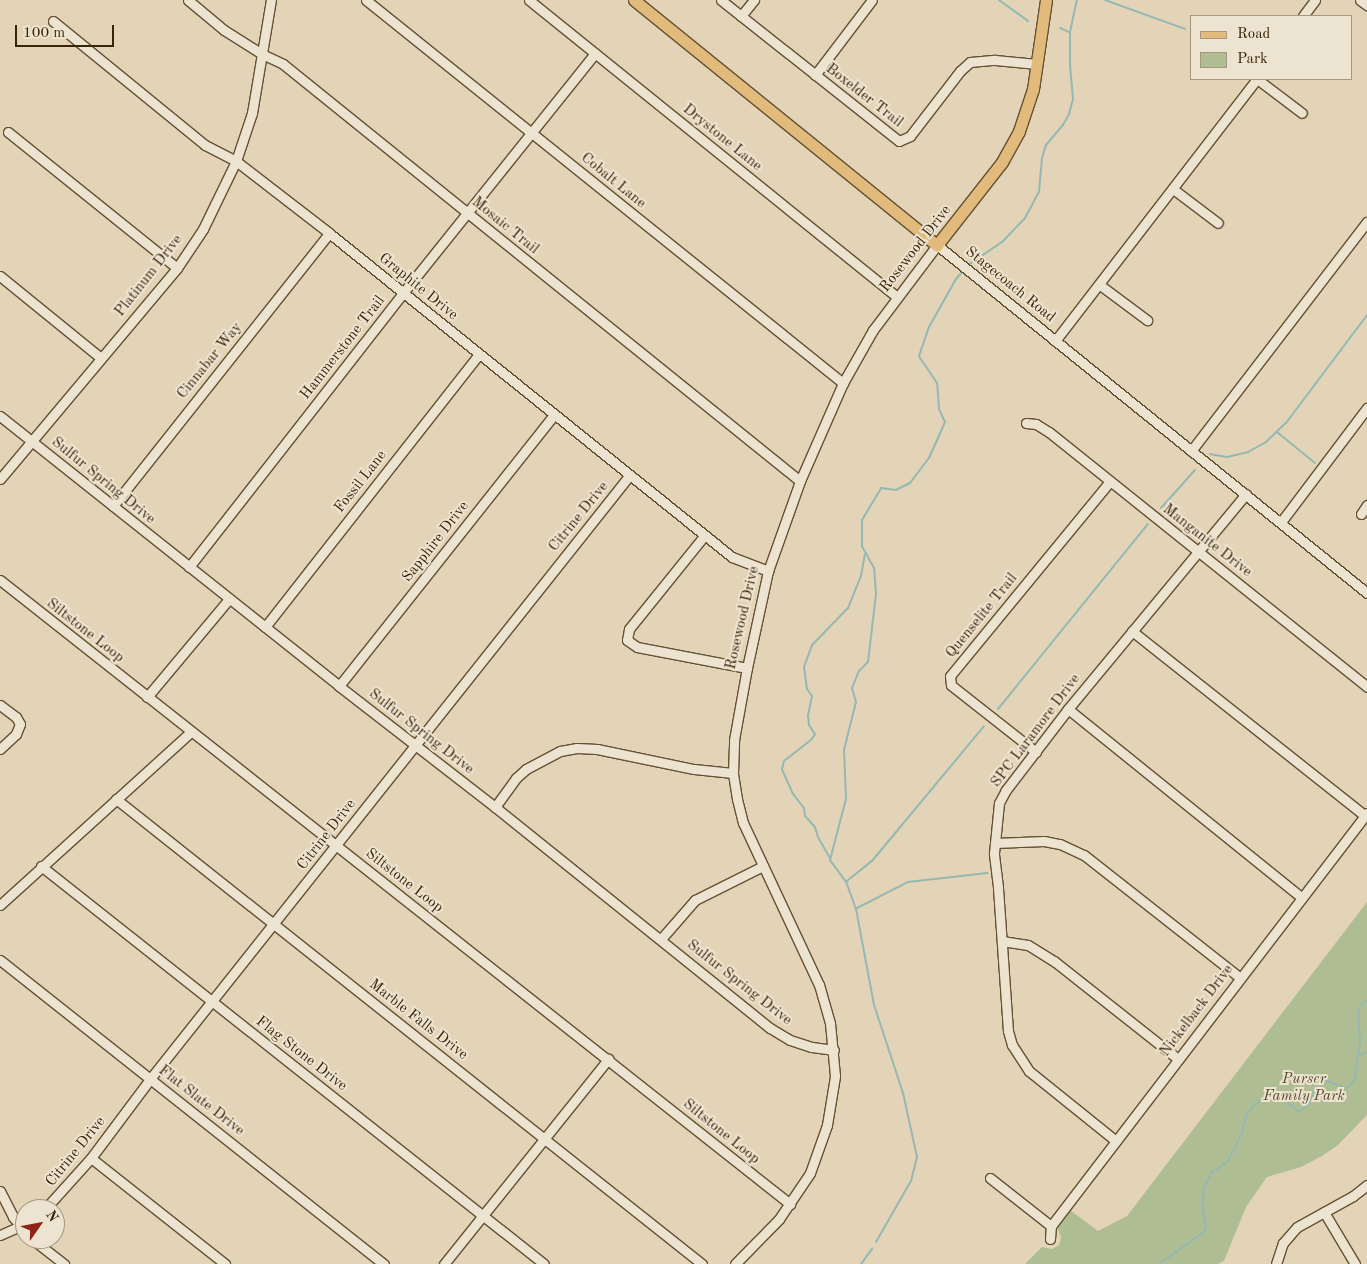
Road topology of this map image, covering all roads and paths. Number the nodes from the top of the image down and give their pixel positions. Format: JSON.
{"nodes":[{"id":1,"x":188,"y":0,"type":"edge"},
{"id":2,"x":271,"y":0,"type":"edge"},
{"id":3,"x":366,"y":0,"type":"edge"},
{"id":4,"x":529,"y":0,"type":"edge"},
{"id":5,"x":634,"y":0,"type":"edge"},
{"id":6,"x":721,"y":0,"type":"edge"},
{"id":7,"x":754,"y":0,"type":"edge"},
{"id":8,"x":872,"y":0,"type":"edge"},
{"id":9,"x":1046,"y":0,"type":"edge"},
{"id":10,"x":1315,"y":0,"type":"edge"},
{"id":11,"x":1360,"y":0,"type":"edge"},
{"id":12,"x":1367,"y":6,"type":"edge"},
{"id":13,"x":1304,"y":15,"type":"edge"},
{"id":14,"x":741,"y":16,"type":"junction"},
{"id":15,"x":53,"y":20,"type":"dead end"},
{"id":16,"x":595,"y":53,"type":"junction"},
{"id":17,"x":262,"y":54,"type":"junction"},
{"id":18,"x":1037,"y":64,"type":"junction"},
{"id":19,"x":815,"y":75,"type":"junction"},
{"id":20,"x":1256,"y":80,"type":"edge"},
{"id":21,"x":1258,"y":80,"type":"edge"},
{"id":22,"x":1302,"y":112,"type":"dead end"},
{"id":23,"x":8,"y":132,"type":"dead end"},
{"id":24,"x":532,"y":133,"type":"junction"},
{"id":25,"x":236,"y":161,"type":"junction"},
{"id":26,"x":1173,"y":189,"type":"junction"},
{"id":27,"x":468,"y":214,"type":"junction"},
{"id":28,"x":1367,"y":222,"type":"edge"},
{"id":29,"x":1218,"y":223,"type":"dead end"},
{"id":30,"x":329,"y":234,"type":"junction"},
{"id":31,"x":937,"y":245,"type":"junction"},
{"id":32,"x":177,"y":268,"type":"junction"},
{"id":33,"x":0,"y":276,"type":"edge"},
{"id":34,"x":1100,"y":285,"type":"junction"},
{"id":35,"x":403,"y":293,"type":"junction"},
{"id":36,"x":897,"y":297,"type":"junction"},
{"id":37,"x":1147,"y":320,"type":"dead end"},
{"id":38,"x":1055,"y":341,"type":"junction"},
{"id":39,"x":479,"y":354,"type":"junction"},
{"id":40,"x":101,"y":358,"type":"junction"},
{"id":41,"x":843,"y":383,"type":"junction"},
{"id":42,"x":1367,"y":408,"type":"edge"},
{"id":43,"x":554,"y":415,"type":"junction"},
{"id":44,"x":0,"y":416,"type":"edge"},
{"id":45,"x":1026,"y":423,"type":"dead end"},
{"id":46,"x":32,"y":441,"type":"junction"},
{"id":47,"x":1191,"y":451,"type":"junction"},
{"id":48,"x":629,"y":476,"type":"junction"},
{"id":49,"x":0,"y":478,"type":"edge"},
{"id":50,"x":800,"y":481,"type":"junction"},
{"id":51,"x":1110,"y":481,"type":"junction"},
{"id":52,"x":1246,"y":494,"type":"junction"},
{"id":53,"x":113,"y":506,"type":"junction"},
{"id":54,"x":1367,"y":506,"type":"edge"},
{"id":55,"x":1361,"y":514,"type":"dead end"},
{"id":56,"x":1281,"y":522,"type":"junction"},
{"id":57,"x":704,"y":536,"type":"junction"},
{"id":58,"x":1198,"y":551,"type":"junction"},
{"id":59,"x":189,"y":567,"type":"junction"},
{"id":60,"x":768,"y":571,"type":"junction"},
{"id":61,"x":0,"y":580,"type":"edge"},
{"id":62,"x":1367,"y":593,"type":"edge"},
{"id":63,"x":230,"y":599,"type":"junction"},
{"id":64,"x":265,"y":628,"type":"junction"},
{"id":65,"x":1132,"y":631,"type":"junction"},
{"id":66,"x":747,"y":668,"type":"junction"},
{"id":67,"x":339,"y":686,"type":"junction"},
{"id":68,"x":1367,"y":687,"type":"edge"},
{"id":69,"x":147,"y":697,"type":"junction"},
{"id":70,"x":0,"y":705,"type":"edge"},
{"id":71,"x":1068,"y":709,"type":"junction"},
{"id":72,"x":191,"y":732,"type":"junction"},
{"id":73,"x":415,"y":745,"type":"junction"},
{"id":74,"x":0,"y":749,"type":"edge"},
{"id":75,"x":1036,"y":752,"type":"junction"},
{"id":76,"x":733,"y":773,"type":"junction"},
{"id":77,"x":116,"y":798,"type":"junction"},
{"id":78,"x":495,"y":807,"type":"junction"},
{"id":79,"x":1366,"y":815,"type":"edge"},
{"id":80,"x":995,"y":843,"type":"junction"},
{"id":81,"x":336,"y":845,"type":"junction"},
{"id":82,"x":41,"y":866,"type":"junction"},
{"id":83,"x":763,"y":866,"type":"junction"},
{"id":84,"x":1301,"y":897,"type":"junction"},
{"id":85,"x":0,"y":905,"type":"edge"},
{"id":86,"x":275,"y":924,"type":"junction"},
{"id":87,"x":661,"y":939,"type":"junction"},
{"id":88,"x":1002,"y":941,"type":"junction"},
{"id":89,"x":0,"y":960,"type":"edge"},
{"id":90,"x":1240,"y":978,"type":"junction"},
{"id":91,"x":213,"y":1002,"type":"junction"},
{"id":92,"x":834,"y":1050,"type":"junction"},
{"id":93,"x":608,"y":1059,"type":"junction"},
{"id":94,"x":1178,"y":1059,"type":"junction"},
{"id":95,"x":150,"y":1079,"type":"junction"},
{"id":96,"x":545,"y":1138,"type":"junction"},
{"id":97,"x":1116,"y":1141,"type":"junction"},
{"id":98,"x":91,"y":1158,"type":"junction"},
{"id":99,"x":990,"y":1178,"type":"dead end"},
{"id":100,"x":1367,"y":1184,"type":"edge"},
{"id":101,"x":0,"y":1191,"type":"edge"},
{"id":102,"x":54,"y":1199,"type":"edge"},
{"id":103,"x":790,"y":1204,"type":"junction"},
{"id":104,"x":1324,"y":1212,"type":"junction"},
{"id":105,"x":15,"y":1214,"type":"edge"},
{"id":106,"x":482,"y":1215,"type":"junction"},
{"id":107,"x":1051,"y":1226,"type":"junction"},
{"id":108,"x":15,"y":1230,"type":"edge"},
{"id":109,"x":0,"y":1235,"type":"edge"},
{"id":110,"x":1050,"y":1239,"type":"dead end"},
{"id":111,"x":45,"y":1249,"type":"edge"},
{"id":112,"x":64,"y":1264,"type":"edge"},
{"id":113,"x":225,"y":1264,"type":"edge"},
{"id":114,"x":384,"y":1264,"type":"edge"},
{"id":115,"x":444,"y":1264,"type":"edge"},
{"id":116,"x":544,"y":1264,"type":"edge"},
{"id":117,"x":702,"y":1264,"type":"edge"},
{"id":118,"x":735,"y":1264,"type":"edge"},
{"id":119,"x":1276,"y":1264,"type":"edge"},
{"id":120,"x":1355,"y":1264,"type":"edge"}],
"edges":[{"from":1,"to":17,"type":"street","name":"Mosaic Trail"},
{"from":2,"to":17,"type":"street","name":"Platinum Drive"},
{"from":3,"to":24,"type":"street","name":"Cobalt Lane"},
{"from":4,"to":16,"type":"street","name":"Drystone Lane"},
{"from":5,"to":31,"type":"main road","name":"Stagecoach Road"},
{"from":6,"to":14,"type":"street","name":"Boxelder Trail"},
{"from":7,"to":14,"type":"street"},
{"from":8,"to":19,"type":"street"},
{"from":9,"to":18,"type":"main road","name":"Rosewood Drive"},
{"from":10,"to":13,"type":"street"},
{"from":11,"to":12,"type":"street"},
{"from":14,"to":19,"type":"street","name":"Boxelder Trail"},
{"from":15,"to":25,"type":"street","name":"Graphite Drive"},
{"from":16,"to":24,"type":"street","name":"Hammerstone Trail"},
{"from":16,"to":36,"type":"street","name":"Drystone Lane"},
{"from":17,"to":25,"type":"street","name":"Platinum Drive"},
{"from":17,"to":27,"type":"street","name":"Mosaic Trail"},
{"from":18,"to":19,"type":"street","name":"Boxelder Trail"},
{"from":18,"to":31,"type":"main road","name":"Rosewood Drive"},
{"from":20,"to":26,"type":"street"},
{"from":21,"to":22,"type":"street"},
{"from":23,"to":32,"type":"street"},
{"from":24,"to":27,"type":"street","name":"Hammerstone Trail"},
{"from":24,"to":41,"type":"street","name":"Cobalt Lane"},
{"from":25,"to":30,"type":"street","name":"Graphite Drive"},
{"from":25,"to":32,"type":"street","name":"Platinum Drive"},
{"from":26,"to":29,"type":"street"},
{"from":26,"to":34,"type":"street"},
{"from":27,"to":35,"type":"street","name":"Hammerstone Trail"},
{"from":27,"to":50,"type":"street","name":"Mosaic Trail"},
{"from":28,"to":47,"type":"street"},
{"from":30,"to":35,"type":"street","name":"Graphite Drive"},
{"from":30,"to":53,"type":"street","name":"Cinnabar Way"},
{"from":31,"to":36,"type":"street","name":"Rosewood Drive"},
{"from":31,"to":38,"type":"street","name":"Stagecoach Road"},
{"from":32,"to":40,"type":"street","name":"Platinum Drive"},
{"from":33,"to":40,"type":"street"},
{"from":34,"to":37,"type":"street"},
{"from":34,"to":38,"type":"street"},
{"from":35,"to":39,"type":"street","name":"Graphite Drive"},
{"from":35,"to":59,"type":"street","name":"Hammerstone Trail"},
{"from":36,"to":41,"type":"street","name":"Rosewood Drive"},
{"from":38,"to":47,"type":"street","name":"Stagecoach Road"},
{"from":39,"to":43,"type":"street","name":"Graphite Drive"},
{"from":39,"to":64,"type":"street","name":"Fossil Lane"},
{"from":40,"to":46,"type":"street","name":"Platinum Drive"},
{"from":41,"to":50,"type":"street","name":"Rosewood Drive"},
{"from":42,"to":56,"type":"street"},
{"from":43,"to":48,"type":"street","name":"Graphite Drive"},
{"from":43,"to":67,"type":"street","name":"Sapphire Drive"},
{"from":44,"to":46,"type":"street","name":"Sulfur Spring Drive"},
{"from":45,"to":51,"type":"street","name":"Manganite Drive"},
{"from":46,"to":49,"type":"street","name":"Platinum Drive"},
{"from":46,"to":53,"type":"street","name":"Sulfur Spring Drive"},
{"from":47,"to":52,"type":"street","name":"Stagecoach Road"},
{"from":48,"to":57,"type":"street","name":"Graphite Drive"},
{"from":48,"to":73,"type":"street","name":"Citrine Drive"},
{"from":50,"to":60,"type":"street","name":"Rosewood Drive"},
{"from":51,"to":58,"type":"street","name":"Manganite Drive"},
{"from":51,"to":75,"type":"street","name":"Quenselite Trail"},
{"from":52,"to":56,"type":"street","name":"Stagecoach Road"},
{"from":52,"to":58,"type":"street","name":"SPC Laramore Drive"},
{"from":53,"to":59,"type":"street","name":"Sulfur Spring Drive"},
{"from":54,"to":55,"type":"street"},
{"from":56,"to":62,"type":"street","name":"Stagecoach Road"},
{"from":57,"to":60,"type":"street","name":"Graphite Drive"},
{"from":57,"to":66,"type":"street"},
{"from":58,"to":65,"type":"street","name":"SPC Laramore Drive"},
{"from":58,"to":68,"type":"street","name":"Manganite Drive"},
{"from":59,"to":63,"type":"street","name":"Sulfur Spring Drive"},
{"from":60,"to":66,"type":"street","name":"Rosewood Drive"},
{"from":61,"to":69,"type":"street","name":"Siltstone Loop"},
{"from":63,"to":64,"type":"street","name":"Sulfur Spring Drive"},
{"from":63,"to":69,"type":"street"},
{"from":64,"to":67,"type":"street","name":"Sulfur Spring Drive"},
{"from":65,"to":71,"type":"street","name":"SPC Laramore Drive"},
{"from":65,"to":79,"type":"street"},
{"from":66,"to":76,"type":"street","name":"Rosewood Drive"},
{"from":67,"to":73,"type":"street","name":"Sulfur Spring Drive"},
{"from":69,"to":72,"type":"street","name":"Siltstone Loop"},
{"from":70,"to":74,"type":"street"},
{"from":71,"to":75,"type":"street","name":"SPC Laramore Drive"},
{"from":71,"to":84,"type":"street"},
{"from":72,"to":77,"type":"street"},
{"from":72,"to":81,"type":"street","name":"Siltstone Loop"},
{"from":73,"to":78,"type":"street","name":"Sulfur Spring Drive"},
{"from":73,"to":81,"type":"street","name":"Citrine Drive"},
{"from":75,"to":80,"type":"street","name":"SPC Laramore Drive"},
{"from":76,"to":78,"type":"street"},
{"from":76,"to":83,"type":"street","name":"Rosewood Drive"},
{"from":77,"to":82,"type":"street"},
{"from":77,"to":86,"type":"street","name":"Marble Falls Drive"},
{"from":78,"to":87,"type":"street","name":"Sulfur Spring Drive"},
{"from":79,"to":84,"type":"street","name":"Nickelback Drive"},
{"from":80,"to":88,"type":"street","name":"SPC Laramore Drive"},
{"from":80,"to":90,"type":"street"},
{"from":81,"to":86,"type":"street","name":"Citrine Drive"},
{"from":81,"to":93,"type":"street","name":"Siltstone Loop"},
{"from":82,"to":85,"type":"street"},
{"from":82,"to":91,"type":"street","name":"Flag Stone Drive"},
{"from":83,"to":87,"type":"street"},
{"from":83,"to":92,"type":"street","name":"Rosewood Drive"},
{"from":84,"to":90,"type":"street","name":"Nickelback Drive"},
{"from":86,"to":91,"type":"street","name":"Citrine Drive"},
{"from":86,"to":96,"type":"street","name":"Marble Falls Drive"},
{"from":87,"to":92,"type":"street","name":"Sulfur Spring Drive"},
{"from":88,"to":94,"type":"street"},
{"from":88,"to":97,"type":"street","name":"SPC Laramore Drive"},
{"from":89,"to":95,"type":"street","name":"Flat Slate Drive"},
{"from":90,"to":94,"type":"street","name":"Nickelback Drive"},
{"from":91,"to":95,"type":"street","name":"Citrine Drive"},
{"from":91,"to":106,"type":"street","name":"Flag Stone Drive"},
{"from":92,"to":103,"type":"street","name":"Rosewood Drive"},
{"from":93,"to":96,"type":"street"},
{"from":93,"to":103,"type":"street","name":"Siltstone Loop"},
{"from":94,"to":97,"type":"street","name":"Nickelback Drive"},
{"from":95,"to":98,"type":"street","name":"Citrine Drive"},
{"from":95,"to":114,"type":"street","name":"Flat Slate Drive"},
{"from":96,"to":106,"type":"street"},
{"from":96,"to":117,"type":"street","name":"Marble Falls Drive"},
{"from":97,"to":107,"type":"street","name":"Nickelback Drive"},
{"from":98,"to":102,"type":"street","name":"Citrine Drive"},
{"from":98,"to":113,"type":"street"},
{"from":99,"to":107,"type":"street"},
{"from":100,"to":104,"type":"street"},
{"from":101,"to":105,"type":"street"},
{"from":103,"to":118,"type":"street","name":"Rosewood Drive"},
{"from":104,"to":119,"type":"street"},
{"from":104,"to":120,"type":"street"},
{"from":106,"to":115,"type":"street"},
{"from":106,"to":116,"type":"street","name":"Flag Stone Drive"},
{"from":107,"to":110,"type":"street"},
{"from":108,"to":109,"type":"street"},
{"from":111,"to":112,"type":"street"}]}
